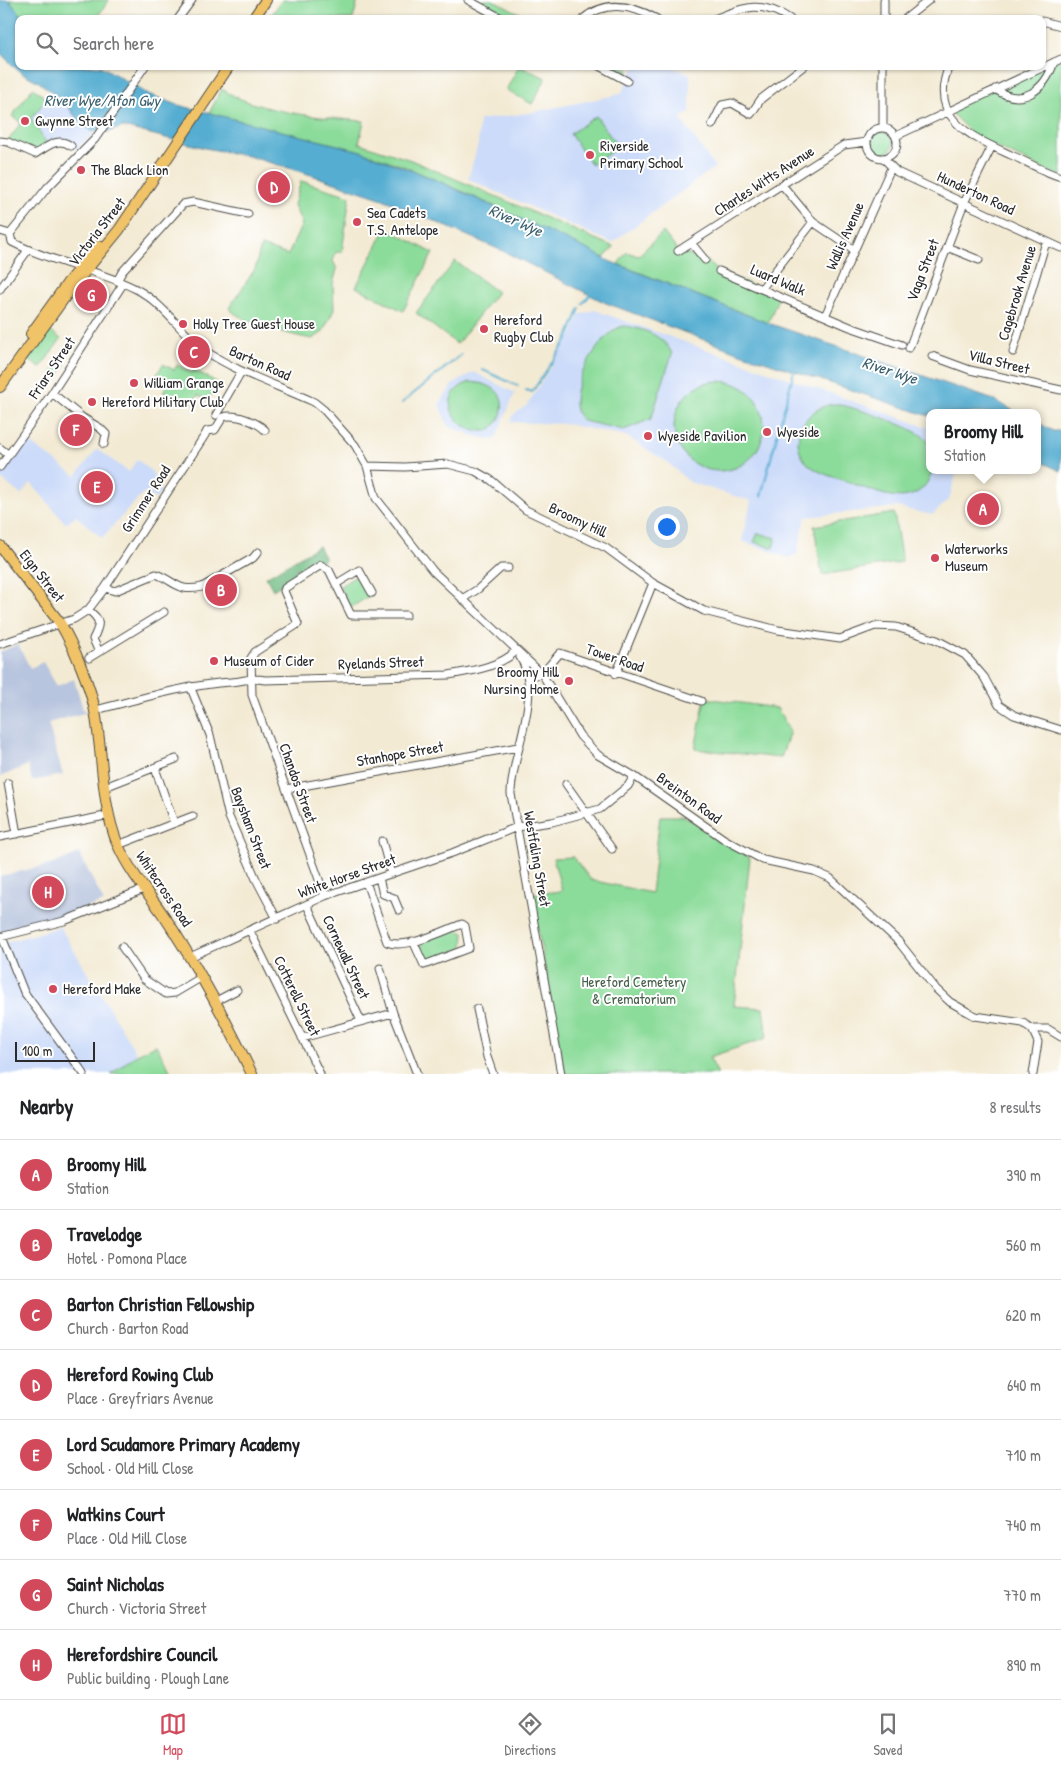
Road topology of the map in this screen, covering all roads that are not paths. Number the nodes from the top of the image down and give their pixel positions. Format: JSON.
{"nodes":[{"id":1,"x":192,"y":0,"type":"edge"},
{"id":2,"x":266,"y":0,"type":"edge"},
{"id":3,"x":272,"y":0,"type":"edge"},
{"id":4,"x":468,"y":0,"type":"edge"},
{"id":5,"x":884,"y":0,"type":"edge"},
{"id":6,"x":930,"y":0,"type":"edge"},
{"id":7,"x":478,"y":3,"type":"edge"},
{"id":8,"x":181,"y":15,"type":"edge"},
{"id":9,"x":256,"y":15,"type":"edge"},
{"id":10,"x":263,"y":15,"type":"edge"},
{"id":11,"x":497,"y":15,"type":"edge"},
{"id":12,"x":587,"y":15,"type":"edge"},
{"id":13,"x":651,"y":15,"type":"edge"},
{"id":14,"x":724,"y":15,"type":"edge"},
{"id":15,"x":784,"y":15,"type":"edge"},
{"id":16,"x":884,"y":15,"type":"edge"},
{"id":17,"x":910,"y":15,"type":"edge"},
{"id":18,"x":1046,"y":22,"type":"edge"},
{"id":19,"x":1061,"y":26,"type":"edge"},
{"id":20,"x":1058,"y":60,"type":"edge"},
{"id":21,"x":1046,"y":66,"type":"edge"},
{"id":22,"x":142,"y":70,"type":"edge"},
{"id":23,"x":219,"y":70,"type":"edge"},
{"id":24,"x":227,"y":70,"type":"edge"},
{"id":25,"x":606,"y":70,"type":"edge"},
{"id":26,"x":799,"y":70,"type":"edge"},
{"id":27,"x":883,"y":70,"type":"edge"},
{"id":28,"x":947,"y":70,"type":"edge"},
{"id":29,"x":1036,"y":70,"type":"edge"},
{"id":30,"x":627,"y":81,"type":"dead end"},
{"id":31,"x":995,"y":89,"type":"junction"},
{"id":32,"x":948,"y":110,"type":"junction"},
{"id":33,"x":712,"y":125,"type":"dead end"},
{"id":34,"x":883,"y":128,"type":"junction"},
{"id":35,"x":896,"y":136,"type":"junction"},
{"id":36,"x":0,"y":141,"type":"edge"},
{"id":37,"x":867,"y":142,"type":"junction"},
{"id":38,"x":992,"y":146,"type":"junction"},
{"id":39,"x":75,"y":151,"type":"junction"},
{"id":40,"x":883,"y":158,"type":"junction"},
{"id":41,"x":891,"y":168,"type":"junction"},
{"id":42,"x":1061,"y":177,"type":"edge"},
{"id":43,"x":783,"y":186,"type":"junction"},
{"id":44,"x":134,"y":203,"type":"junction"},
{"id":45,"x":964,"y":203,"type":"junction"},
{"id":46,"x":248,"y":214,"type":"dead end"},
{"id":47,"x":813,"y":222,"type":"junction"},
{"id":48,"x":0,"y":231,"type":"edge"},
{"id":49,"x":10,"y":234,"type":"junction"},
{"id":50,"x":1046,"y":242,"type":"junction"},
{"id":51,"x":692,"y":244,"type":"junction"},
{"id":52,"x":947,"y":247,"type":"junction"},
{"id":53,"x":853,"y":248,"type":"junction"},
{"id":54,"x":1061,"y":248,"type":"edge"},
{"id":55,"x":28,"y":250,"type":"junction"},
{"id":56,"x":678,"y":252,"type":"dead end"},
{"id":57,"x":705,"y":260,"type":"dead end"},
{"id":58,"x":979,"y":260,"type":"dead end"},
{"id":59,"x":83,"y":269,"type":"junction"},
{"id":60,"x":719,"y":271,"type":"dead end"},
{"id":61,"x":120,"y":282,"type":"junction"},
{"id":62,"x":762,"y":288,"type":"junction"},
{"id":63,"x":0,"y":289,"type":"edge"},
{"id":64,"x":825,"y":316,"type":"junction"},
{"id":65,"x":1013,"y":352,"type":"dead end"},
{"id":66,"x":932,"y":356,"type":"dead end"},
{"id":67,"x":240,"y":372,"type":"junction"},
{"id":68,"x":0,"y":376,"type":"edge"},
{"id":69,"x":0,"y":387,"type":"edge"},
{"id":70,"x":1061,"y":390,"type":"edge"},
{"id":71,"x":52,"y":393,"type":"junction"},
{"id":72,"x":216,"y":415,"type":"dead end"},
{"id":73,"x":265,"y":430,"type":"dead end"},
{"id":74,"x":104,"y":444,"type":"dead end"},
{"id":75,"x":0,"y":448,"type":"edge"},
{"id":76,"x":9,"y":455,"type":"junction"},
{"id":77,"x":367,"y":466,"type":"junction"},
{"id":78,"x":0,"y":467,"type":"edge"},
{"id":79,"x":0,"y":546,"type":"edge"},
{"id":80,"x":258,"y":552,"type":"dead end"},
{"id":81,"x":508,"y":568,"type":"dead end"},
{"id":82,"x":653,"y":583,"type":"junction"},
{"id":83,"x":336,"y":584,"type":"junction"},
{"id":84,"x":105,"y":588,"type":"junction"},
{"id":85,"x":372,"y":592,"type":"dead end"},
{"id":86,"x":462,"y":599,"type":"junction"},
{"id":87,"x":88,"y":610,"type":"junction"},
{"id":88,"x":164,"y":612,"type":"dead end"},
{"id":89,"x":406,"y":615,"type":"dead end"},
{"id":90,"x":60,"y":623,"type":"junction"},
{"id":91,"x":0,"y":644,"type":"edge"},
{"id":92,"x":516,"y":651,"type":"junction"},
{"id":93,"x":99,"y":652,"type":"junction"},
{"id":94,"x":89,"y":658,"type":"dead end"},
{"id":95,"x":542,"y":674,"type":"junction"},
{"id":96,"x":616,"y":674,"type":"junction"},
{"id":97,"x":528,"y":676,"type":"junction"},
{"id":98,"x":250,"y":678,"type":"junction"},
{"id":99,"x":190,"y":686,"type":"junction"},
{"id":100,"x":701,"y":701,"type":"dead end"},
{"id":101,"x":95,"y":710,"type":"junction"},
{"id":102,"x":1061,"y":730,"type":"edge"},
{"id":103,"x":518,"y":747,"type":"junction"},
{"id":104,"x":176,"y":759,"type":"dead end"},
{"id":105,"x":155,"y":768,"type":"junction"},
{"id":106,"x":634,"y":776,"type":"junction"},
{"id":107,"x":8,"y":783,"type":"dead end"},
{"id":108,"x":566,"y":784,"type":"dead end"},
{"id":109,"x":105,"y":787,"type":"junction"},
{"id":110,"x":286,"y":789,"type":"junction"},
{"id":111,"x":588,"y":814,"type":"junction"},
{"id":112,"x":110,"y":815,"type":"junction"},
{"id":113,"x":193,"y":816,"type":"dead end"},
{"id":114,"x":174,"y":823,"type":"junction"},
{"id":115,"x":517,"y":827,"type":"junction"},
{"id":116,"x":17,"y":834,"type":"junction"},
{"id":117,"x":0,"y":837,"type":"edge"},
{"id":118,"x":382,"y":842,"type":"dead end"},
{"id":119,"x":118,"y":845,"type":"junction"},
{"id":120,"x":612,"y":849,"type":"dead end"},
{"id":121,"x":391,"y":874,"type":"junction"},
{"id":122,"x":379,"y":878,"type":"junction"},
{"id":123,"x":366,"y":882,"type":"junction"},
{"id":124,"x":144,"y":889,"type":"junction"},
{"id":125,"x":325,"y":896,"type":"junction"},
{"id":126,"x":307,"y":905,"type":"junction"},
{"id":127,"x":399,"y":910,"type":"dead end"},
{"id":128,"x":277,"y":918,"type":"junction"},
{"id":129,"x":250,"y":931,"type":"junction"},
{"id":130,"x":1,"y":937,"type":"edge"},
{"id":131,"x":413,"y":941,"type":"junction"},
{"id":132,"x":122,"y":947,"type":"dead end"},
{"id":133,"x":190,"y":956,"type":"junction"},
{"id":134,"x":380,"y":968,"type":"dead end"},
{"id":135,"x":202,"y":977,"type":"junction"},
{"id":136,"x":238,"y":990,"type":"dead end"},
{"id":137,"x":216,"y":1001,"type":"junction"},
{"id":138,"x":477,"y":1009,"type":"dead end"},
{"id":139,"x":393,"y":1013,"type":"junction"},
{"id":140,"x":361,"y":1021,"type":"junction"},
{"id":141,"x":1032,"y":1029,"type":"junction"},
{"id":142,"x":1061,"y":1037,"type":"edge"},
{"id":143,"x":302,"y":1038,"type":"junction"},
{"id":144,"x":84,"y":1074,"type":"edge"},
{"id":145,"x":252,"y":1074,"type":"edge"},
{"id":146,"x":320,"y":1074,"type":"edge"},
{"id":147,"x":418,"y":1074,"type":"edge"},
{"id":148,"x":493,"y":1074,"type":"edge"},
{"id":149,"x":561,"y":1074,"type":"edge"},
{"id":150,"x":1033,"y":1074,"type":"edge"}],
"edges":[{"from":1,"to":8,"type":"street"},
{"from":2,"to":9,"type":"highway"},
{"from":3,"to":10,"type":"highway"},
{"from":4,"to":7,"type":"street"},
{"from":5,"to":16,"type":"street"},
{"from":6,"to":17,"type":"street"},
{"from":7,"to":11,"type":"street"},
{"from":12,"to":13,"type":"street"},
{"from":14,"to":15,"type":"street"},
{"from":18,"to":19,"type":"street"},
{"from":20,"to":21,"type":"street"},
{"from":20,"to":31,"type":"street"},
{"from":22,"to":39,"type":"street"},
{"from":23,"to":44,"type":"highway","name":"Victoria Street"},
{"from":24,"to":44,"type":"highway","name":"Victoria Street"},
{"from":25,"to":30,"type":"street"},
{"from":26,"to":33,"type":"street"},
{"from":27,"to":34,"type":"street"},
{"from":28,"to":32,"type":"street"},
{"from":29,"to":31,"type":"street"},
{"from":31,"to":32,"type":"street"},
{"from":32,"to":35,"type":"street"},
{"from":32,"to":38,"type":"street"},
{"from":34,"to":35,"type":"street"},
{"from":34,"to":37,"type":"street"},
{"from":35,"to":40,"type":"street"},
{"from":36,"to":39,"type":"street"},
{"from":37,"to":40,"type":"street"},
{"from":37,"to":43,"type":"street","name":"Charles Witts Avenue"},
{"from":38,"to":42,"type":"street"},
{"from":38,"to":45,"type":"street","name":"Vaga Street"},
{"from":39,"to":49,"type":"street"},
{"from":40,"to":41,"type":"street","name":"Hunderton Road"},
{"from":41,"to":45,"type":"street","name":"Hunderton Road"},
{"from":41,"to":53,"type":"street","name":"Wallis Avenue"},
{"from":43,"to":47,"type":"street"},
{"from":43,"to":51,"type":"street","name":"Charles Witts Avenue"},
{"from":44,"to":59,"type":"highway","name":"Victoria Street"},
{"from":45,"to":50,"type":"street","name":"Hunderton Road"},
{"from":45,"to":52,"type":"street","name":"Vaga Street"},
{"from":46,"to":61,"type":"street","name":"Friars Street"},
{"from":47,"to":53,"type":"street"},
{"from":47,"to":62,"type":"street"},
{"from":48,"to":49,"type":"street"},
{"from":49,"to":55,"type":"street"},
{"from":50,"to":54,"type":"street","name":"Hunderton Road"},
{"from":50,"to":65,"type":"street","name":"Cagebrook Avenue"},
{"from":51,"to":56,"type":"street","name":"Charles Witts Avenue"},
{"from":51,"to":57,"type":"street"},
{"from":52,"to":58,"type":"street"},
{"from":52,"to":64,"type":"street","name":"Vaga Street"},
{"from":53,"to":64,"type":"street","name":"Wallis Avenue"},
{"from":55,"to":59,"type":"street","name":"Barton Road"},
{"from":55,"to":63,"type":"street"},
{"from":59,"to":61,"type":"street","name":"Barton Road"},
{"from":59,"to":68,"type":"highway","name":"Victoria Street"},
{"from":59,"to":69,"type":"highway","name":"Victoria Street"},
{"from":60,"to":62,"type":"street","name":"Luard Walk"},
{"from":61,"to":67,"type":"street","name":"Barton Road"},
{"from":61,"to":71,"type":"street","name":"Friars Street"},
{"from":62,"to":64,"type":"street","name":"Luard Walk"},
{"from":66,"to":70,"type":"street","name":"Villa Street"},
{"from":67,"to":72,"type":"street"},
{"from":67,"to":77,"type":"street","name":"Barton Road"},
{"from":71,"to":74,"type":"street"},
{"from":71,"to":76,"type":"street","name":"Friars Street"},
{"from":73,"to":84,"type":"street","name":"Grimmer Road"},
{"from":75,"to":76,"type":"street"},
{"from":76,"to":78,"type":"street","name":"Friars Street"},
{"from":77,"to":82,"type":"street","name":"Broomy Hill"},
{"from":77,"to":86,"type":"street","name":"Breinton Road"},
{"from":79,"to":90,"type":"highway","name":"Eign Street"},
{"from":80,"to":84,"type":"street"},
{"from":81,"to":86,"type":"street"},
{"from":82,"to":96,"type":"street"},
{"from":82,"to":102,"type":"street","name":"Broomy Hill"},
{"from":83,"to":85,"type":"street"},
{"from":83,"to":89,"type":"street"},
{"from":83,"to":98,"type":"street","name":"Chandos Street"},
{"from":84,"to":87,"type":"street","name":"Grimmer Road"},
{"from":86,"to":92,"type":"street","name":"Breinton Road"},
{"from":87,"to":90,"type":"street","name":"Grimmer Road"},
{"from":87,"to":93,"type":"street"},
{"from":88,"to":93,"type":"street"},
{"from":90,"to":91,"type":"street","name":"Grimmer Road"},
{"from":90,"to":101,"type":"highway","name":"Whitecross Road"},
{"from":92,"to":95,"type":"street","name":"Breinton Road"},
{"from":92,"to":97,"type":"street","name":"Westfaling Street"},
{"from":92,"to":98,"type":"street","name":"Ryelands Street"},
{"from":93,"to":94,"type":"street"},
{"from":95,"to":96,"type":"street","name":"Tower Road"},
{"from":95,"to":97,"type":"street"},
{"from":95,"to":106,"type":"street","name":"Breinton Road"},
{"from":96,"to":100,"type":"street","name":"Tower Road"},
{"from":97,"to":103,"type":"street","name":"Westfaling Street"},
{"from":98,"to":99,"type":"street","name":"Ryelands Street"},
{"from":98,"to":110,"type":"street","name":"Chandos Street"},
{"from":99,"to":101,"type":"street","name":"Ryelands Street"},
{"from":99,"to":128,"type":"street","name":"Baysham Street"},
{"from":101,"to":109,"type":"highway","name":"Whitecross Road"},
{"from":103,"to":110,"type":"street","name":"Stanhope Street"},
{"from":103,"to":115,"type":"street","name":"Westfaling Street"},
{"from":104,"to":105,"type":"street"},
{"from":105,"to":109,"type":"street"},
{"from":105,"to":114,"type":"street"},
{"from":106,"to":111,"type":"street","name":"White Horse Street"},
{"from":106,"to":141,"type":"street","name":"Breinton Road"},
{"from":107,"to":116,"type":"street"},
{"from":108,"to":111,"type":"street"},
{"from":109,"to":112,"type":"highway","name":"Whitecross Road"},
{"from":110,"to":125,"type":"street","name":"Chandos Street"},
{"from":111,"to":115,"type":"street","name":"White Horse Street"},
{"from":111,"to":120,"type":"street"},
{"from":112,"to":116,"type":"street"},
{"from":112,"to":119,"type":"highway","name":"Whitecross Road"},
{"from":113,"to":114,"type":"street"},
{"from":114,"to":119,"type":"street"},
{"from":115,"to":121,"type":"street","name":"White Horse Street"},
{"from":115,"to":149,"type":"street","name":"Westfaling Street"},
{"from":116,"to":117,"type":"street"},
{"from":118,"to":121,"type":"street"},
{"from":119,"to":124,"type":"highway","name":"Whitecross Road"},
{"from":121,"to":122,"type":"street","name":"White Horse Street"},
{"from":122,"to":123,"type":"street","name":"White Horse Street"},
{"from":122,"to":127,"type":"street"},
{"from":123,"to":125,"type":"street","name":"White Horse Street"},
{"from":123,"to":131,"type":"street"},
{"from":124,"to":130,"type":"street"},
{"from":124,"to":133,"type":"highway","name":"Whitecross Road"},
{"from":125,"to":126,"type":"street","name":"White Horse Street"},
{"from":126,"to":128,"type":"street","name":"White Horse Street"},
{"from":126,"to":140,"type":"street","name":"Cornewall Street"},
{"from":128,"to":129,"type":"street","name":"White Horse Street"},
{"from":129,"to":133,"type":"street","name":"White Horse Street"},
{"from":129,"to":143,"type":"street","name":"Cotterell Street"},
{"from":130,"to":144,"type":"street"},
{"from":131,"to":131,"type":"street"},
{"from":132,"to":135,"type":"street"},
{"from":133,"to":135,"type":"highway","name":"Whitecross Road"},
{"from":134,"to":139,"type":"street"},
{"from":135,"to":137,"type":"highway","name":"Whitecross Road"},
{"from":136,"to":137,"type":"street"},
{"from":137,"to":145,"type":"highway","name":"Whitecross Road"},
{"from":138,"to":148,"type":"street"},
{"from":139,"to":140,"type":"street"},
{"from":139,"to":147,"type":"street"},
{"from":140,"to":143,"type":"street"},
{"from":141,"to":142,"type":"street","name":"Breinton Road"},
{"from":141,"to":150,"type":"street"},
{"from":143,"to":146,"type":"street","name":"Cotterell Street"}]}
